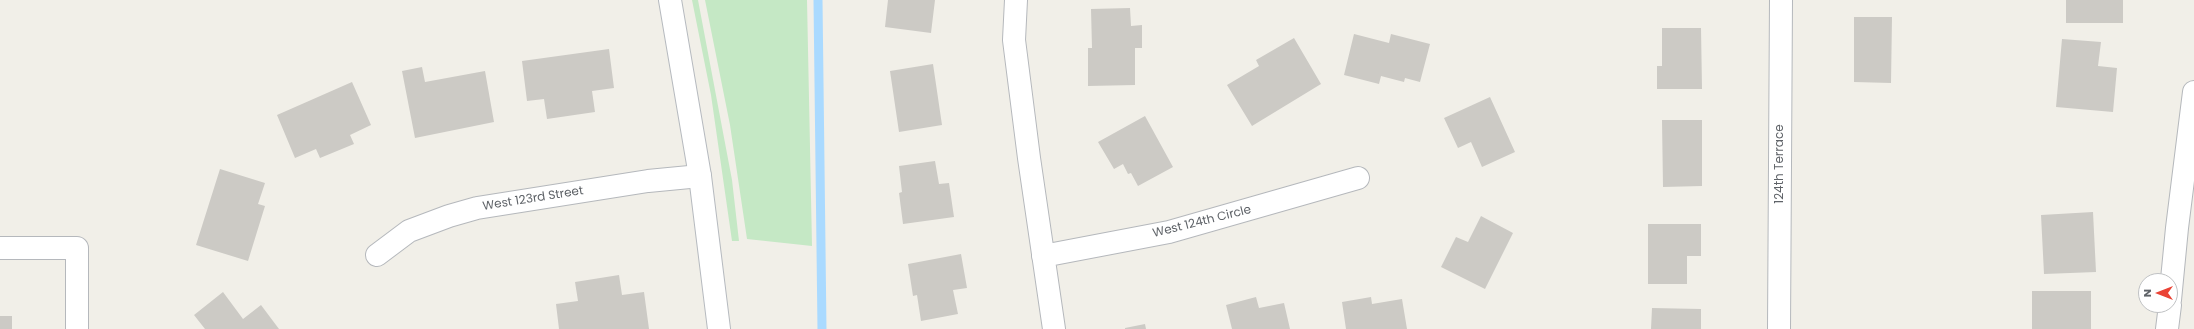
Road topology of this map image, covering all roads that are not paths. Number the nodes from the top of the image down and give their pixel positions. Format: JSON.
{"nodes":[{"id":1,"x":670,"y":0,"type":"edge"},
{"id":2,"x":1016,"y":0,"type":"edge"},
{"id":3,"x":1781,"y":0,"type":"edge"},
{"id":4,"x":2194,"y":92,"type":"edge"},
{"id":5,"x":2189,"y":171,"type":"edge"},
{"id":6,"x":700,"y":176,"type":"junction"},
{"id":7,"x":1358,"y":178,"type":"dead end"},
{"id":8,"x":0,"y":248,"type":"edge"},
{"id":9,"x":377,"y":255,"type":"dead end"},
{"id":10,"x":1043,"y":256,"type":"junction"},
{"id":11,"x":2174,"y":273,"type":"edge"},
{"id":12,"x":2169,"y":313,"type":"edge"},
{"id":13,"x":77,"y":329,"type":"edge"},
{"id":14,"x":719,"y":329,"type":"edge"},
{"id":15,"x":1054,"y":329,"type":"edge"},
{"id":16,"x":1779,"y":329,"type":"edge"},
{"id":17,"x":2167,"y":329,"type":"edge"}],
"edges":[{"from":1,"to":6,"type":"street"},
{"from":2,"to":10,"type":"street"},
{"from":3,"to":16,"type":"street","name":"124th Terrace"},
{"from":4,"to":5,"type":"street"},
{"from":5,"to":11,"type":"street"},
{"from":6,"to":9,"type":"street","name":"West 123rd Street"},
{"from":6,"to":14,"type":"street"},
{"from":7,"to":10,"type":"street","name":"West 124th Circle"},
{"from":8,"to":13,"type":"street"},
{"from":10,"to":15,"type":"street"},
{"from":12,"to":17,"type":"street"}]}
